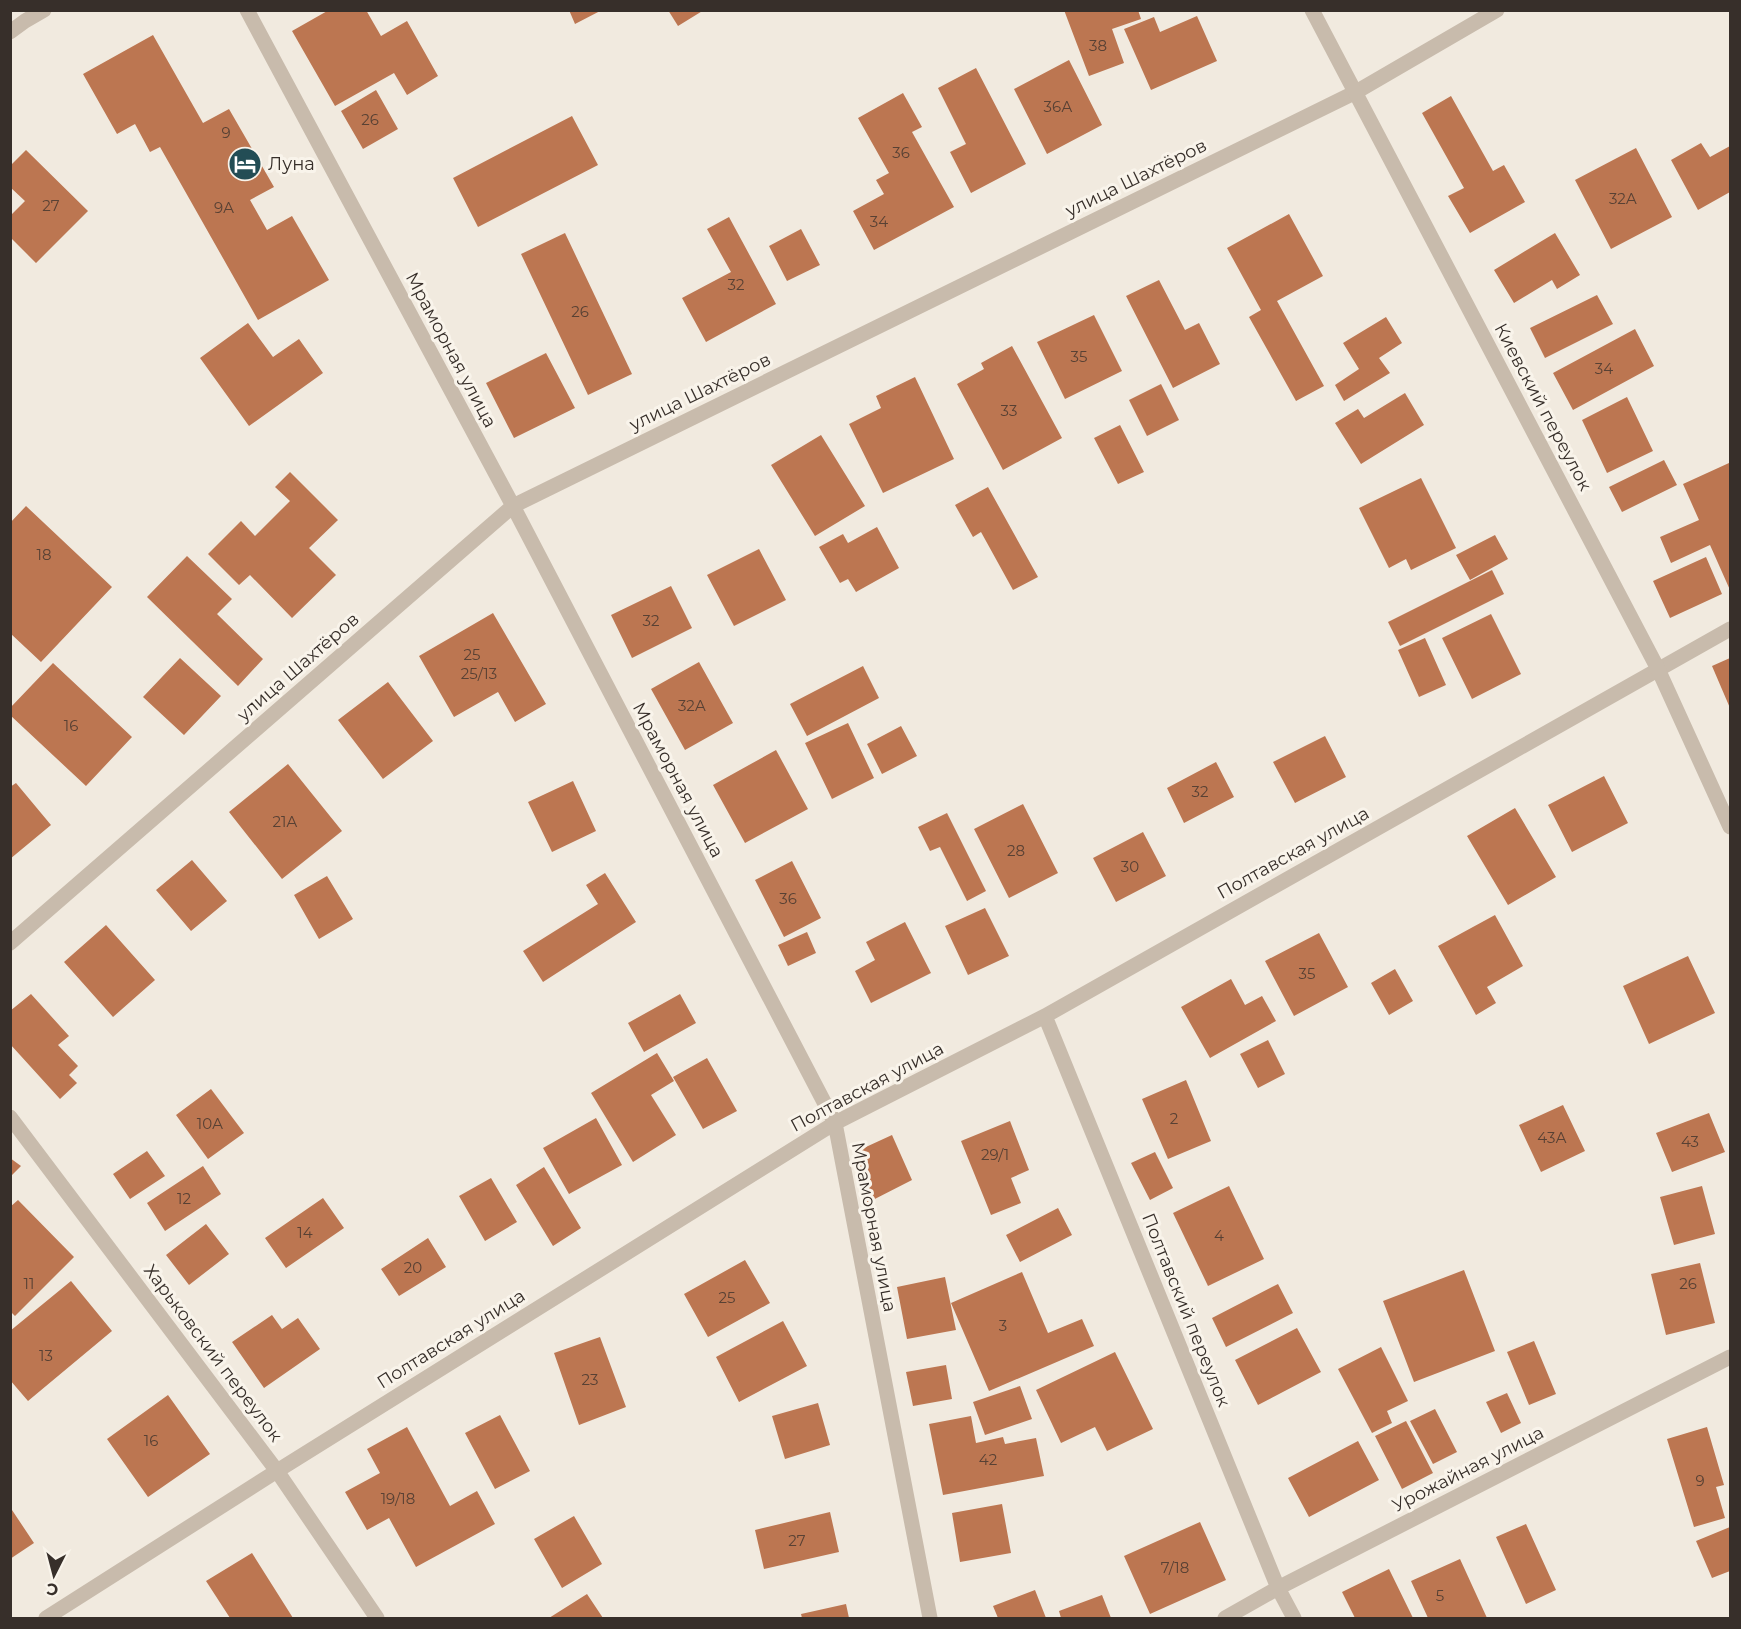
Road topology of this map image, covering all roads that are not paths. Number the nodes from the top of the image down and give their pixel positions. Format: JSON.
{"nodes":[{"id":1,"x":44,"y":10,"type":"edge"},
{"id":2,"x":247,"y":10,"type":"edge"},
{"id":3,"x":1312,"y":10,"type":"edge"},
{"id":4,"x":1497,"y":10,"type":"edge"},
{"id":5,"x":10,"y":32,"type":"edge"},
{"id":6,"x":1356,"y":92,"type":"junction"},
{"id":7,"x":513,"y":506,"type":"junction"},
{"id":8,"x":1731,"y":629,"type":"edge"},
{"id":9,"x":1658,"y":669,"type":"junction"},
{"id":10,"x":1731,"y":827,"type":"edge"},
{"id":11,"x":10,"y":943,"type":"edge"},
{"id":12,"x":1045,"y":1016,"type":"junction"},
{"id":13,"x":10,"y":1117,"type":"edge"},
{"id":14,"x":835,"y":1123,"type":"junction"},
{"id":15,"x":1731,"y":1357,"type":"edge"},
{"id":16,"x":277,"y":1471,"type":"junction"},
{"id":17,"x":1278,"y":1588,"type":"junction"},
{"id":18,"x":46,"y":1618,"type":"edge"},
{"id":19,"x":377,"y":1618,"type":"edge"},
{"id":20,"x":930,"y":1618,"type":"edge"},
{"id":21,"x":1225,"y":1618,"type":"edge"},
{"id":22,"x":1294,"y":1618,"type":"edge"}],
"edges":[{"from":1,"to":5,"type":"street"},
{"from":2,"to":7,"type":"street","name":"Мраморная улица"},
{"from":3,"to":6,"type":"street","name":"Киевский переулок"},
{"from":4,"to":6,"type":"street","name":"улица Шахтёров"},
{"from":6,"to":7,"type":"street","name":"улица Шахтёров"},
{"from":6,"to":9,"type":"street","name":"Киевский переулок"},
{"from":7,"to":11,"type":"street","name":"улица Шахтёров"},
{"from":7,"to":14,"type":"street","name":"Мраморная улица"},
{"from":8,"to":9,"type":"street","name":"Полтавская улица"},
{"from":9,"to":10,"type":"street","name":"Киевский переулок"},
{"from":9,"to":12,"type":"street","name":"Полтавская улица"},
{"from":12,"to":14,"type":"street","name":"Полтавская улица"},
{"from":12,"to":17,"type":"street","name":"Полтавский переулок"},
{"from":13,"to":16,"type":"street","name":"Харьковский переулок"},
{"from":14,"to":16,"type":"street","name":"Полтавская улица"},
{"from":14,"to":20,"type":"street","name":"Мраморная улица"},
{"from":15,"to":17,"type":"street","name":"Урожайная улица"},
{"from":16,"to":18,"type":"street","name":"Полтавская улица"},
{"from":16,"to":19,"type":"street","name":"Харьковский переулок"},
{"from":17,"to":21,"type":"street","name":"Урожайная улица"},
{"from":17,"to":22,"type":"street","name":"Полтавский переулок"}]}
